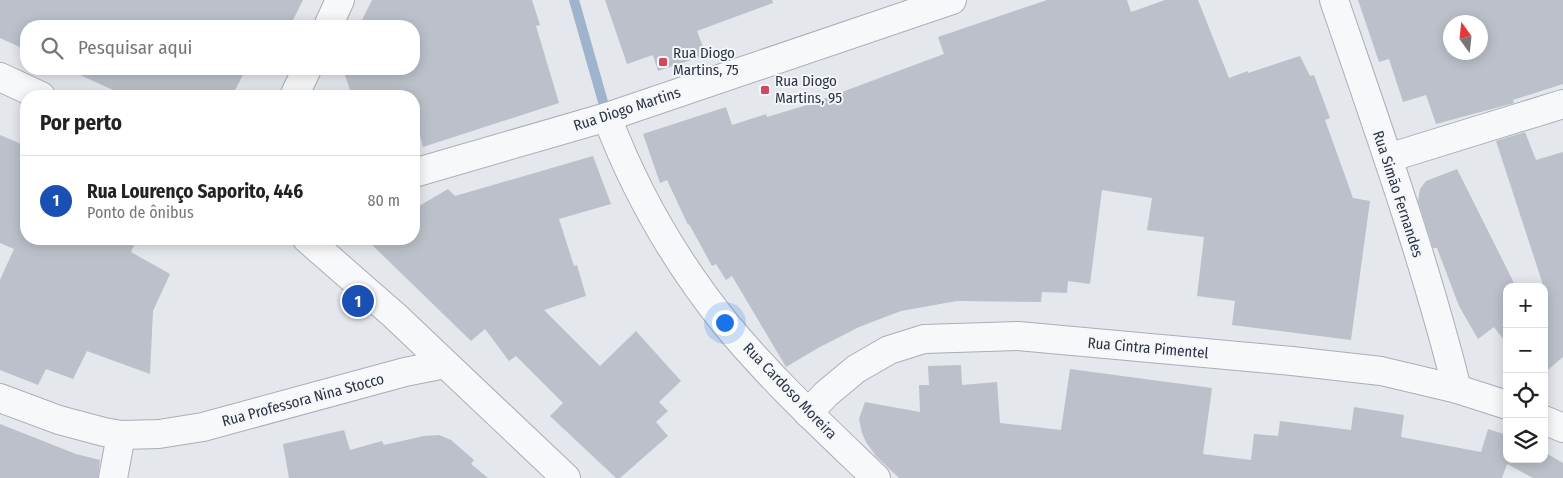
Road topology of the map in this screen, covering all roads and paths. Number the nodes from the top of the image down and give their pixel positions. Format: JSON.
{"nodes":[{"id":1,"x":340,"y":0,"type":"edge"},
{"id":2,"x":952,"y":0,"type":"edge"},
{"id":3,"x":1334,"y":0,"type":"edge"},
{"id":4,"x":331,"y":20,"type":"edge"},
{"id":5,"x":304,"y":75,"type":"edge"},
{"id":6,"x":0,"y":77,"type":"edge"},
{"id":7,"x":28,"y":90,"type":"edge"},
{"id":8,"x":297,"y":90,"type":"edge"},
{"id":9,"x":1563,"y":104,"type":"edge"},
{"id":10,"x":607,"y":117,"type":"junction"},
{"id":11,"x":1388,"y":158,"type":"junction"},
{"id":12,"x":420,"y":171,"type":"edge"},
{"id":13,"x":314,"y":245,"type":"edge"},
{"id":14,"x":445,"y":364,"type":"junction"},
{"id":15,"x":1457,"y":389,"type":"junction"},
{"id":16,"x":0,"y":398,"type":"edge"},
{"id":17,"x":1503,"y":404,"type":"edge"},
{"id":18,"x":808,"y":413,"type":"junction"},
{"id":19,"x":1548,"y":422,"type":"edge"},
{"id":20,"x":1563,"y":428,"type":"edge"},
{"id":21,"x":122,"y":436,"type":"junction"},
{"id":22,"x":113,"y":478,"type":"edge"},
{"id":23,"x":566,"y":478,"type":"edge"},
{"id":24,"x":876,"y":478,"type":"edge"}],
"edges":[{"from":1,"to":4,"type":"street"},
{"from":2,"to":10,"type":"street","name":"Rua Diogo Martins"},
{"from":3,"to":11,"type":"street","name":"Rua Simão Fernandes"},
{"from":5,"to":8,"type":"street"},
{"from":6,"to":7,"type":"street"},
{"from":9,"to":11,"type":"street"},
{"from":10,"to":12,"type":"street","name":"Rua Diogo Martins"},
{"from":10,"to":18,"type":"street","name":"Rua Cardoso Moreira"},
{"from":11,"to":15,"type":"street","name":"Rua Simão Fernandes"},
{"from":13,"to":14,"type":"street"},
{"from":14,"to":21,"type":"street","name":"Rua Professora Nina Stocco"},
{"from":14,"to":23,"type":"street"},
{"from":15,"to":17,"type":"street","name":"Rua Cintra Pimentel"},
{"from":15,"to":18,"type":"street","name":"Rua Cintra Pimentel"},
{"from":16,"to":21,"type":"street","name":"Rua Professora Nina Stocco"},
{"from":18,"to":24,"type":"street","name":"Rua Cardoso Moreira"},
{"from":19,"to":20,"type":"street"},
{"from":21,"to":22,"type":"street"}]}
